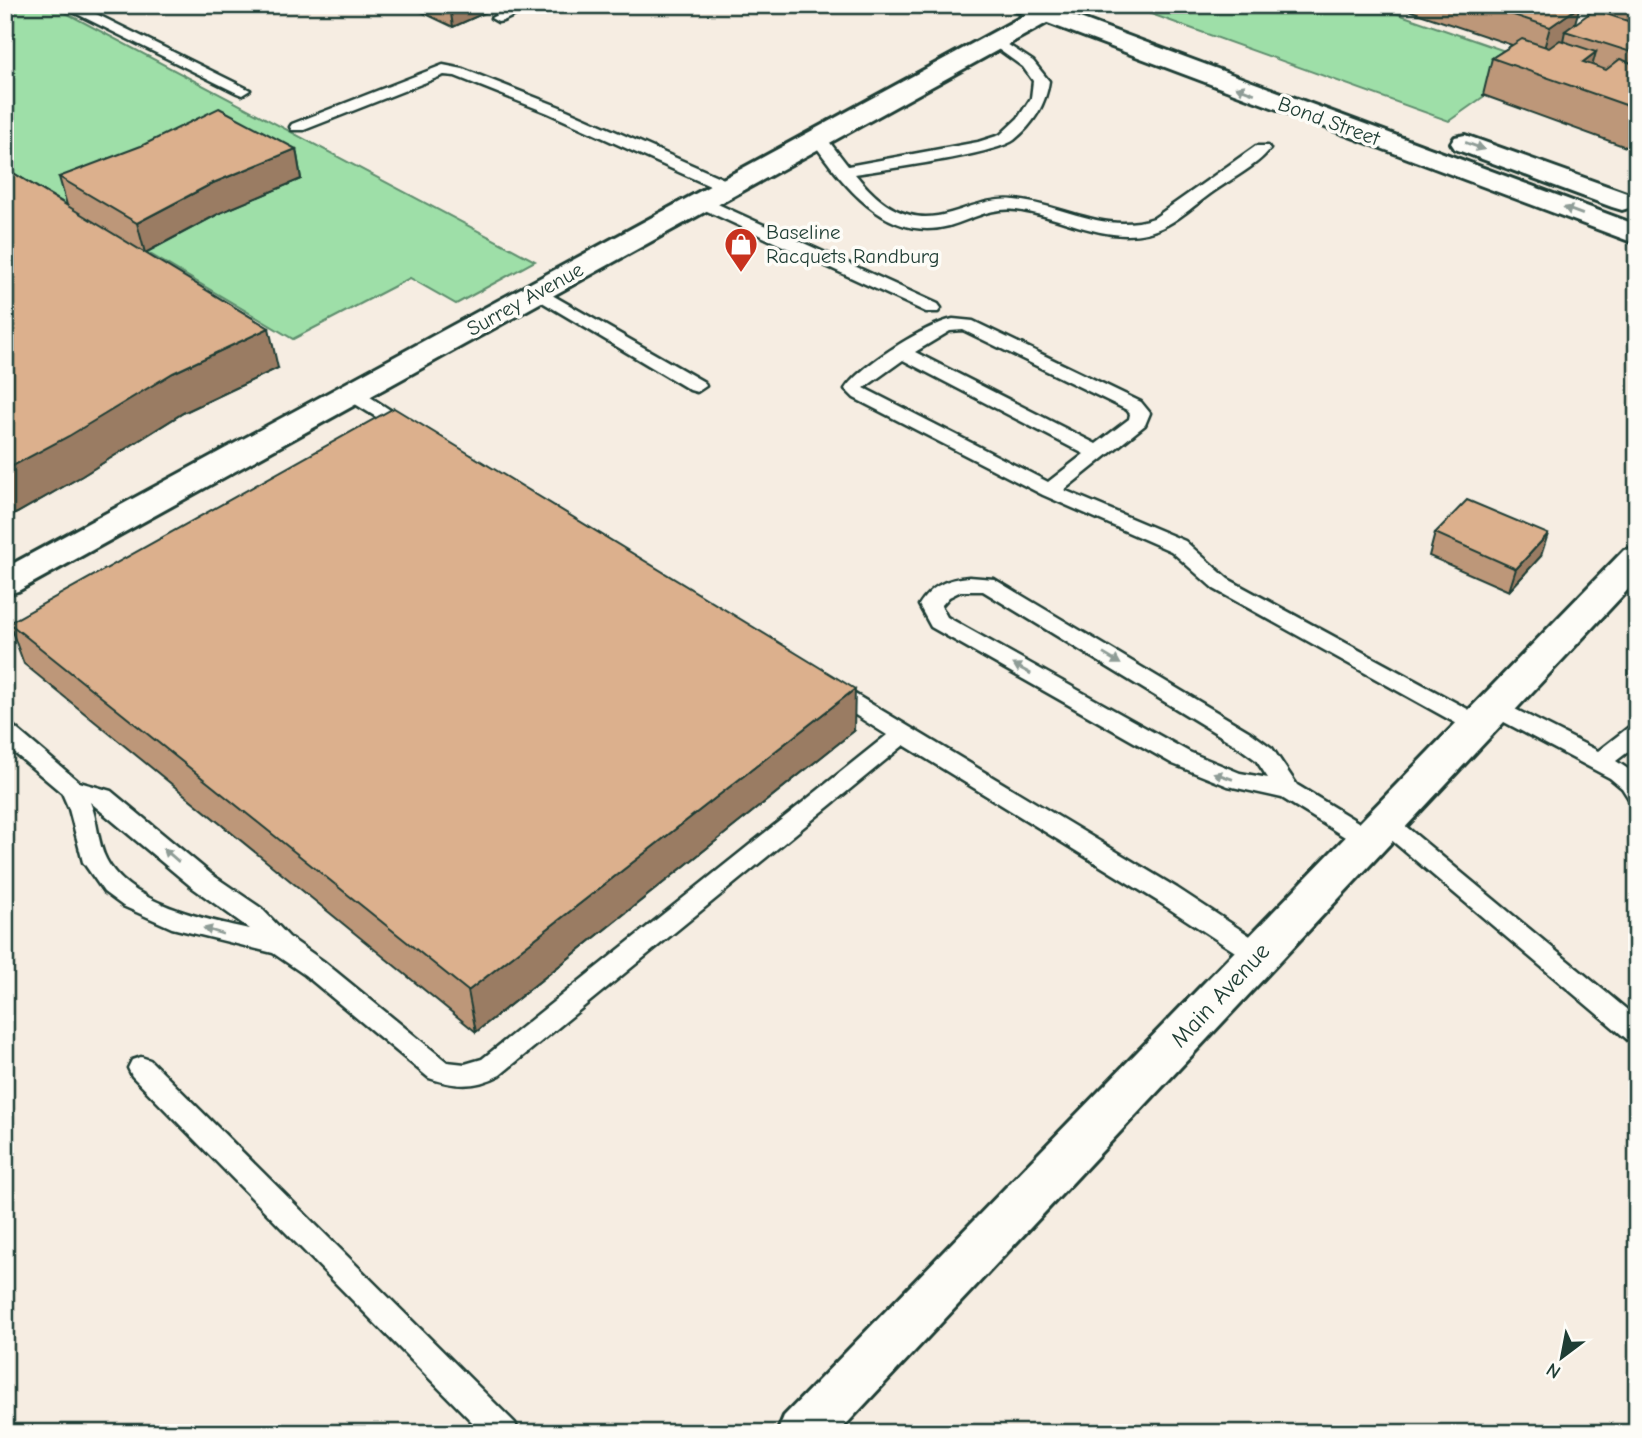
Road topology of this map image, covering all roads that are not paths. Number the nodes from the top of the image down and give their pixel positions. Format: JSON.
{"nodes":[{"id":1,"x":66,"y":5,"type":"edge"},
{"id":2,"x":528,"y":5,"type":"edge"},
{"id":3,"x":1088,"y":5,"type":"edge"},
{"id":4,"x":1034,"y":10,"type":"edge"},
{"id":5,"x":499,"y":18,"type":"dead end"},
{"id":6,"x":996,"y":41,"type":"junction"},
{"id":7,"x":242,"y":90,"type":"dead end"},
{"id":8,"x":1321,"y":90,"type":"dead end"},
{"id":9,"x":298,"y":127,"type":"dead end"},
{"id":10,"x":1438,"y":133,"type":"dead end"},
{"id":11,"x":818,"y":138,"type":"junction"},
{"id":12,"x":1262,"y":149,"type":"dead end"},
{"id":13,"x":846,"y":171,"type":"junction"},
{"id":14,"x":727,"y":187,"type":"junction"},
{"id":15,"x":700,"y":201,"type":"junction"},
{"id":16,"x":1637,"y":206,"type":"edge"},
{"id":17,"x":1637,"y":235,"type":"edge"},
{"id":18,"x":538,"y":292,"type":"junction"},
{"id":19,"x":932,"y":308,"type":"dead end"},
{"id":20,"x":904,"y":353,"type":"junction"},
{"id":21,"x":697,"y":386,"type":"dead end"},
{"id":22,"x":354,"y":395,"type":"junction"},
{"id":23,"x":436,"y":445,"type":"edge"},
{"id":24,"x":1098,"y":453,"type":"junction"},
{"id":25,"x":1050,"y":491,"type":"junction"},
{"id":26,"x":1637,"y":558,"type":"edge"},
{"id":27,"x":5,"y":583,"type":"edge"},
{"id":28,"x":809,"y":677,"type":"edge"},
{"id":29,"x":1486,"y":716,"type":"junction"},
{"id":30,"x":5,"y":732,"type":"edge"},
{"id":31,"x":1637,"y":733,"type":"edge"},
{"id":32,"x":903,"y":734,"type":"junction"},
{"id":33,"x":1599,"y":762,"type":"junction"},
{"id":34,"x":71,"y":788,"type":"junction"},
{"id":35,"x":1289,"y":791,"type":"junction"},
{"id":36,"x":1637,"y":793,"type":"edge"},
{"id":37,"x":1375,"y":830,"type":"junction"},
{"id":38,"x":280,"y":944,"type":"junction"},
{"id":39,"x":1258,"y":954,"type":"junction"},
{"id":40,"x":1637,"y":1033,"type":"edge"},
{"id":41,"x":141,"y":1068,"type":"dead end"},
{"id":42,"x":504,"y":1433,"type":"edge"},
{"id":43,"x":803,"y":1433,"type":"edge"}],
"edges":[{"from":1,"to":7,"type":"lane"},
{"from":2,"to":5,"type":"lane"},
{"from":3,"to":8,"type":"street","name":"Bond Street"},
{"from":4,"to":6,"type":"street","name":"Surrey Avenue"},
{"from":17,"to":4,"type":"street","name":"Bond Street","one_way":true},
{"from":6,"to":11,"type":"street","name":"Surrey Avenue"},
{"from":6,"to":13,"type":"lane"},
{"from":9,"to":14,"type":"lane"},
{"from":10,"to":16,"type":"street","one_way":true},
{"from":11,"to":13,"type":"lane"},
{"from":11,"to":14,"type":"street","name":"Surrey Avenue"},
{"from":12,"to":13,"type":"lane"},
{"from":14,"to":15,"type":"street","name":"Surrey Avenue"},
{"from":15,"to":18,"type":"street","name":"Surrey Avenue"},
{"from":15,"to":19,"type":"lane"},
{"from":18,"to":21,"type":"lane"},
{"from":18,"to":22,"type":"street","name":"Surrey Avenue"},
{"from":20,"to":24,"type":"lane"},
{"from":20,"to":24,"type":"lane"},
{"from":20,"to":25,"type":"lane"},
{"from":22,"to":23,"type":"lane"},
{"from":22,"to":27,"type":"street","name":"Surrey Avenue"},
{"from":24,"to":25,"type":"lane"},
{"from":25,"to":29,"type":"lane"},
{"from":26,"to":29,"type":"street","name":"Main Avenue"},
{"from":28,"to":32,"type":"lane"},
{"from":29,"to":33,"type":"lane"},
{"from":29,"to":37,"type":"street","name":"Main Avenue"},
{"from":30,"to":34,"type":"lane"},
{"from":31,"to":33,"type":"lane"},
{"from":32,"to":38,"type":"lane"},
{"from":32,"to":39,"type":"lane"},
{"from":33,"to":36,"type":"lane"},
{"from":38,"to":34,"type":"lane","one_way":true},
{"from":38,"to":34,"type":"lane","one_way":true},
{"from":35,"to":35,"type":"lane","one_way":true},
{"from":35,"to":37,"type":"lane"},
{"from":37,"to":39,"type":"street","name":"Main Avenue"},
{"from":37,"to":40,"type":"lane"},
{"from":39,"to":43,"type":"street","name":"Main Avenue"},
{"from":41,"to":42,"type":"lane"}]}
